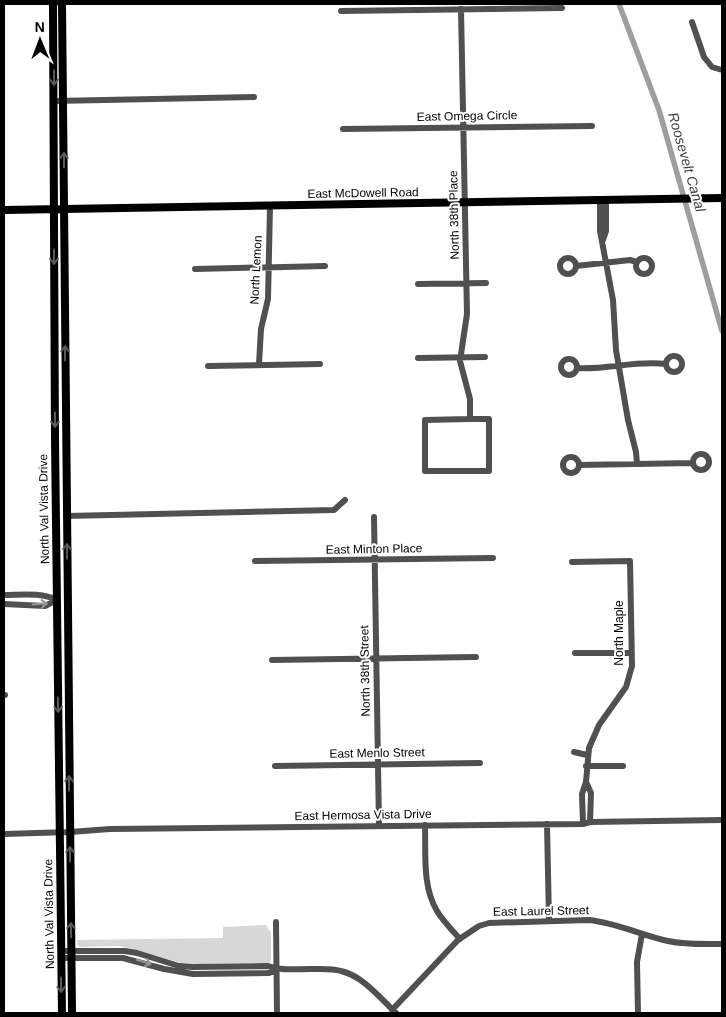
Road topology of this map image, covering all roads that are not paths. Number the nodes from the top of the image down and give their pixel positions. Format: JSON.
{"nodes":[{"id":1,"x":53,"y":4,"type":"edge"},
{"id":2,"x":62,"y":4,"type":"edge"},
{"id":3,"x":400,"y":7,"type":"edge"},
{"id":4,"x":562,"y":8,"type":"dead end"},
{"id":5,"x":461,"y":9,"type":"junction"},
{"id":6,"x":341,"y":11,"type":"dead end"},
{"id":7,"x":692,"y":22,"type":"dead end"},
{"id":8,"x":722,"y":70,"type":"edge"},
{"id":9,"x":254,"y":98,"type":"dead end"},
{"id":10,"x":54,"y":101,"type":"junction"},
{"id":11,"x":63,"y":101,"type":"junction"},
{"id":12,"x":592,"y":126,"type":"dead end"},
{"id":13,"x":464,"y":128,"type":"junction"},
{"id":14,"x":343,"y":129,"type":"dead end"},
{"id":15,"x":722,"y":198,"type":"edge"},
{"id":16,"x":603,"y":200,"type":"junction"},
{"id":17,"x":465,"y":202,"type":"junction"},
{"id":18,"x":270,"y":206,"type":"junction"},
{"id":19,"x":64,"y":208,"type":"junction"},
{"id":20,"x":53,"y":209,"type":"junction"},
{"id":21,"x":4,"y":210,"type":"edge"},
{"id":22,"x":637,"y":262,"type":"dead end"},
{"id":23,"x":607,"y":263,"type":"junction"},
{"id":24,"x":325,"y":266,"type":"dead end"},
{"id":25,"x":576,"y":266,"type":"dead end"},
{"id":26,"x":269,"y":267,"type":"junction"},
{"id":27,"x":194,"y":269,"type":"dead end"},
{"id":28,"x":466,"y":283,"type":"junction"},
{"id":29,"x":486,"y":283,"type":"dead end"},
{"id":30,"x":418,"y":284,"type":"dead end"},
{"id":31,"x":54,"y":330,"type":"junction"},
{"id":32,"x":65,"y":330,"type":"junction"},
{"id":33,"x":461,"y":357,"type":"junction"},
{"id":34,"x":485,"y":357,"type":"dead end"},
{"id":35,"x":418,"y":358,"type":"dead end"},
{"id":36,"x":259,"y":364,"type":"junction"},
{"id":37,"x":320,"y":364,"type":"dead end"},
{"id":38,"x":666,"y":364,"type":"dead end"},
{"id":39,"x":208,"y":366,"type":"dead end"},
{"id":40,"x":619,"y":366,"type":"junction"},
{"id":41,"x":577,"y":368,"type":"dead end"},
{"id":42,"x":66,"y":400,"type":"junction"},
{"id":43,"x":54,"y":401,"type":"junction"},
{"id":44,"x":470,"y":419,"type":"junction"},
{"id":45,"x":692,"y":463,"type":"dead end"},
{"id":46,"x":636,"y":464,"type":"junction"},
{"id":47,"x":579,"y":465,"type":"dead end"},
{"id":48,"x":56,"y":499,"type":"junction"},
{"id":49,"x":66,"y":499,"type":"junction"},
{"id":50,"x":345,"y":500,"type":"dead end"},
{"id":51,"x":56,"y":516,"type":"junction"},
{"id":52,"x":66,"y":516,"type":"junction"},
{"id":53,"x":374,"y":517,"type":"dead end"},
{"id":54,"x":492,"y":558,"type":"dead end"},
{"id":55,"x":374,"y":560,"type":"junction"},
{"id":56,"x":255,"y":562,"type":"dead end"},
{"id":57,"x":572,"y":562,"type":"dead end"},
{"id":58,"x":56,"y":584,"type":"junction"},
{"id":59,"x":67,"y":584,"type":"junction"},
{"id":60,"x":4,"y":595,"type":"edge"},
{"id":61,"x":57,"y":600,"type":"junction"},
{"id":62,"x":67,"y":600,"type":"junction"},
{"id":63,"x":4,"y":604,"type":"edge"},
{"id":64,"x":68,"y":630,"type":"junction"},
{"id":65,"x":57,"y":631,"type":"junction"},
{"id":66,"x":575,"y":653,"type":"dead end"},
{"id":67,"x":631,"y":653,"type":"junction"},
{"id":68,"x":58,"y":658,"type":"junction"},
{"id":69,"x":68,"y":658,"type":"junction"},
{"id":70,"x":476,"y":658,"type":"dead end"},
{"id":71,"x":376,"y":659,"type":"junction"},
{"id":72,"x":272,"y":660,"type":"dead end"},
{"id":73,"x":58,"y":672,"type":"junction"},
{"id":74,"x":68,"y":672,"type":"junction"},
{"id":75,"x":574,"y":752,"type":"dead end"},
{"id":76,"x":587,"y":754,"type":"junction"},
{"id":77,"x":480,"y":763,"type":"dead end"},
{"id":78,"x":378,"y":764,"type":"junction"},
{"id":79,"x":275,"y":766,"type":"dead end"},
{"id":80,"x":586,"y":766,"type":"junction"},
{"id":81,"x":624,"y":766,"type":"dead end"},
{"id":82,"x":586,"y":782,"type":"junction"},
{"id":83,"x":722,"y":820,"type":"edge"},
{"id":84,"x":590,"y":822,"type":"junction"},
{"id":85,"x":547,"y":824,"type":"junction"},
{"id":86,"x":583,"y":824,"type":"junction"},
{"id":87,"x":425,"y":825,"type":"junction"},
{"id":88,"x":379,"y":826,"type":"junction"},
{"id":89,"x":60,"y":832,"type":"junction"},
{"id":90,"x":70,"y":832,"type":"junction"},
{"id":91,"x":4,"y":834,"type":"edge"},
{"id":92,"x":549,"y":921,"type":"junction"},
{"id":93,"x":276,"y":922,"type":"dead end"},
{"id":94,"x":642,"y":934,"type":"junction"},
{"id":95,"x":460,"y":939,"type":"junction"},
{"id":96,"x":722,"y":944,"type":"edge"},
{"id":97,"x":61,"y":954,"type":"junction"},
{"id":98,"x":71,"y":954,"type":"junction"},
{"id":99,"x":277,"y":970,"type":"junction"},
{"id":100,"x":394,"y":1012,"type":"edge"},
{"id":101,"x":62,"y":1013,"type":"edge"},
{"id":102,"x":72,"y":1013,"type":"edge"},
{"id":103,"x":277,"y":1013,"type":"edge"},
{"id":104,"x":638,"y":1013,"type":"edge"}],
"edges":[{"from":1,"to":10,"type":"main road","name":"North Val Vista Drive","one_way":true},
{"from":2,"to":11,"type":"main road","name":"North Val Vista Drive"},
{"from":3,"to":5,"type":"street"},
{"from":3,"to":6,"type":"street"},
{"from":4,"to":5,"type":"street"},
{"from":5,"to":13,"type":"street","name":"North 38th Place"},
{"from":7,"to":8,"type":"street"},
{"from":9,"to":11,"type":"street"},
{"from":10,"to":11,"type":"street"},
{"from":10,"to":20,"type":"main road","name":"North Val Vista Drive"},
{"from":19,"to":11,"type":"main road","name":"North Val Vista Drive","one_way":true},
{"from":12,"to":13,"type":"street","name":"East Omega Circle"},
{"from":13,"to":14,"type":"street","name":"East Omega Circle"},
{"from":13,"to":17,"type":"street","name":"North 38th Place"},
{"from":15,"to":16,"type":"main road","name":"East McDowell Road"},
{"from":16,"to":17,"type":"main road","name":"East McDowell Road"},
{"from":16,"to":23,"type":"street"},
{"from":17,"to":18,"type":"main road","name":"East McDowell Road"},
{"from":17,"to":28,"type":"street","name":"North 38th Place"},
{"from":18,"to":19,"type":"main road","name":"East McDowell Road"},
{"from":18,"to":26,"type":"street","name":"North Lemon"},
{"from":19,"to":20,"type":"main road","name":"East McDowell Road"},
{"from":19,"to":32,"type":"main road","name":"North Val Vista Drive"},
{"from":20,"to":21,"type":"main road","name":"East McDowell Road"},
{"from":20,"to":31,"type":"main road","name":"North Val Vista Drive","one_way":true},
{"from":22,"to":23,"type":"street"},
{"from":23,"to":25,"type":"street"},
{"from":23,"to":40,"type":"street"},
{"from":24,"to":26,"type":"street"},
{"from":26,"to":27,"type":"street"},
{"from":26,"to":36,"type":"street","name":"North Lemon"},
{"from":28,"to":29,"type":"street"},
{"from":28,"to":30,"type":"street"},
{"from":28,"to":33,"type":"street","name":"North 38th Place"},
{"from":31,"to":32,"type":"main road"},
{"from":31,"to":43,"type":"main road","name":"North Val Vista Drive"},
{"from":42,"to":32,"type":"main road","name":"North Val Vista Drive","one_way":true},
{"from":33,"to":34,"type":"street"},
{"from":33,"to":35,"type":"street"},
{"from":33,"to":44,"type":"street","name":"North 38th Place"},
{"from":36,"to":37,"type":"street"},
{"from":36,"to":39,"type":"street"},
{"from":38,"to":40,"type":"street"},
{"from":40,"to":41,"type":"street"},
{"from":40,"to":46,"type":"street"},
{"from":42,"to":43,"type":"main road"},
{"from":42,"to":49,"type":"main road","name":"North Val Vista Drive"},
{"from":43,"to":48,"type":"main road","name":"North Val Vista Drive","one_way":true},
{"from":44,"to":44,"type":"street"},
{"from":45,"to":46,"type":"street"},
{"from":46,"to":47,"type":"street"},
{"from":48,"to":49,"type":"main road"},
{"from":48,"to":51,"type":"main road","name":"North Val Vista Drive"},
{"from":49,"to":52,"type":"main road","name":"North Val Vista Drive"},
{"from":50,"to":52,"type":"street","name":"North Val Vista Drive"},
{"from":51,"to":52,"type":"main road"},
{"from":51,"to":58,"type":"main road","name":"North Val Vista Drive"},
{"from":59,"to":52,"type":"main road","name":"North Val Vista Drive","one_way":true},
{"from":53,"to":55,"type":"street","name":"North 38th Street"},
{"from":54,"to":55,"type":"street","name":"East Minton Place"},
{"from":55,"to":56,"type":"street","name":"East Minton Place"},
{"from":55,"to":71,"type":"street","name":"North 38th Street"},
{"from":57,"to":67,"type":"street","name":"North Maple"},
{"from":58,"to":59,"type":"main road"},
{"from":58,"to":61,"type":"main road","name":"North Val Vista Drive"},
{"from":59,"to":62,"type":"main road","name":"North Val Vista Drive"},
{"from":60,"to":61,"type":"street"},
{"from":61,"to":62,"type":"main road"},
{"from":63,"to":61,"type":"street","one_way":true},
{"from":61,"to":65,"type":"main road","name":"North Val Vista Drive"},
{"from":62,"to":64,"type":"main road","name":"North Val Vista Drive"},
{"from":64,"to":65,"type":"main road"},
{"from":64,"to":69,"type":"main road","name":"North Val Vista Drive"},
{"from":65,"to":68,"type":"main road","name":"North Val Vista Drive"},
{"from":66,"to":67,"type":"street"},
{"from":67,"to":76,"type":"street","name":"North Maple"},
{"from":68,"to":69,"type":"main road"},
{"from":68,"to":73,"type":"main road","name":"North Val Vista Drive"},
{"from":69,"to":74,"type":"main road","name":"North Val Vista Drive"},
{"from":70,"to":71,"type":"street"},
{"from":71,"to":72,"type":"street"},
{"from":71,"to":78,"type":"street","name":"North 38th Street"},
{"from":73,"to":74,"type":"main road"},
{"from":73,"to":89,"type":"main road","name":"North Val Vista Drive","one_way":true},
{"from":90,"to":74,"type":"main road","name":"North Val Vista Drive","one_way":true},
{"from":75,"to":76,"type":"street"},
{"from":76,"to":80,"type":"street","name":"North Maple"},
{"from":77,"to":78,"type":"street","name":"East Menlo Street"},
{"from":78,"to":79,"type":"street","name":"East Menlo Street"},
{"from":78,"to":88,"type":"street","name":"North 38th Street"},
{"from":80,"to":81,"type":"street"},
{"from":80,"to":82,"type":"street","name":"North Maple"},
{"from":82,"to":84,"type":"street","name":"North Maple"},
{"from":82,"to":86,"type":"street","name":"North Maple"},
{"from":83,"to":84,"type":"street","name":"East Hermosa Vista Drive"},
{"from":84,"to":86,"type":"street","name":"East Hermosa Vista Drive"},
{"from":85,"to":86,"type":"street","name":"East Hermosa Vista Drive"},
{"from":85,"to":87,"type":"street","name":"East Hermosa Vista Drive"},
{"from":85,"to":92,"type":"street"},
{"from":87,"to":88,"type":"street","name":"East Hermosa Vista Drive"},
{"from":87,"to":95,"type":"street"},
{"from":88,"to":90,"type":"street","name":"East Hermosa Vista Drive"},
{"from":89,"to":90,"type":"street","name":"East Hermosa Vista Drive"},
{"from":89,"to":91,"type":"street","name":"East Hermosa Vista Drive"},
{"from":89,"to":97,"type":"main road","name":"North Val Vista Drive"},
{"from":98,"to":90,"type":"main road","name":"North Val Vista Drive","one_way":true},
{"from":92,"to":94,"type":"street","name":"East Laurel Street"},
{"from":92,"to":95,"type":"street","name":"East Laurel Street"},
{"from":93,"to":99,"type":"street"},
{"from":94,"to":96,"type":"street","name":"East Laurel Street"},
{"from":94,"to":104,"type":"street"},
{"from":95,"to":100,"type":"street","name":"East Laurel Street"},
{"from":97,"to":98,"type":"street"},
{"from":97,"to":101,"type":"main road","name":"North Val Vista Drive","one_way":true},
{"from":98,"to":99,"type":"street"},
{"from":98,"to":102,"type":"main road","name":"North Val Vista Drive"},
{"from":99,"to":100,"type":"street"},
{"from":99,"to":103,"type":"street"}]}
